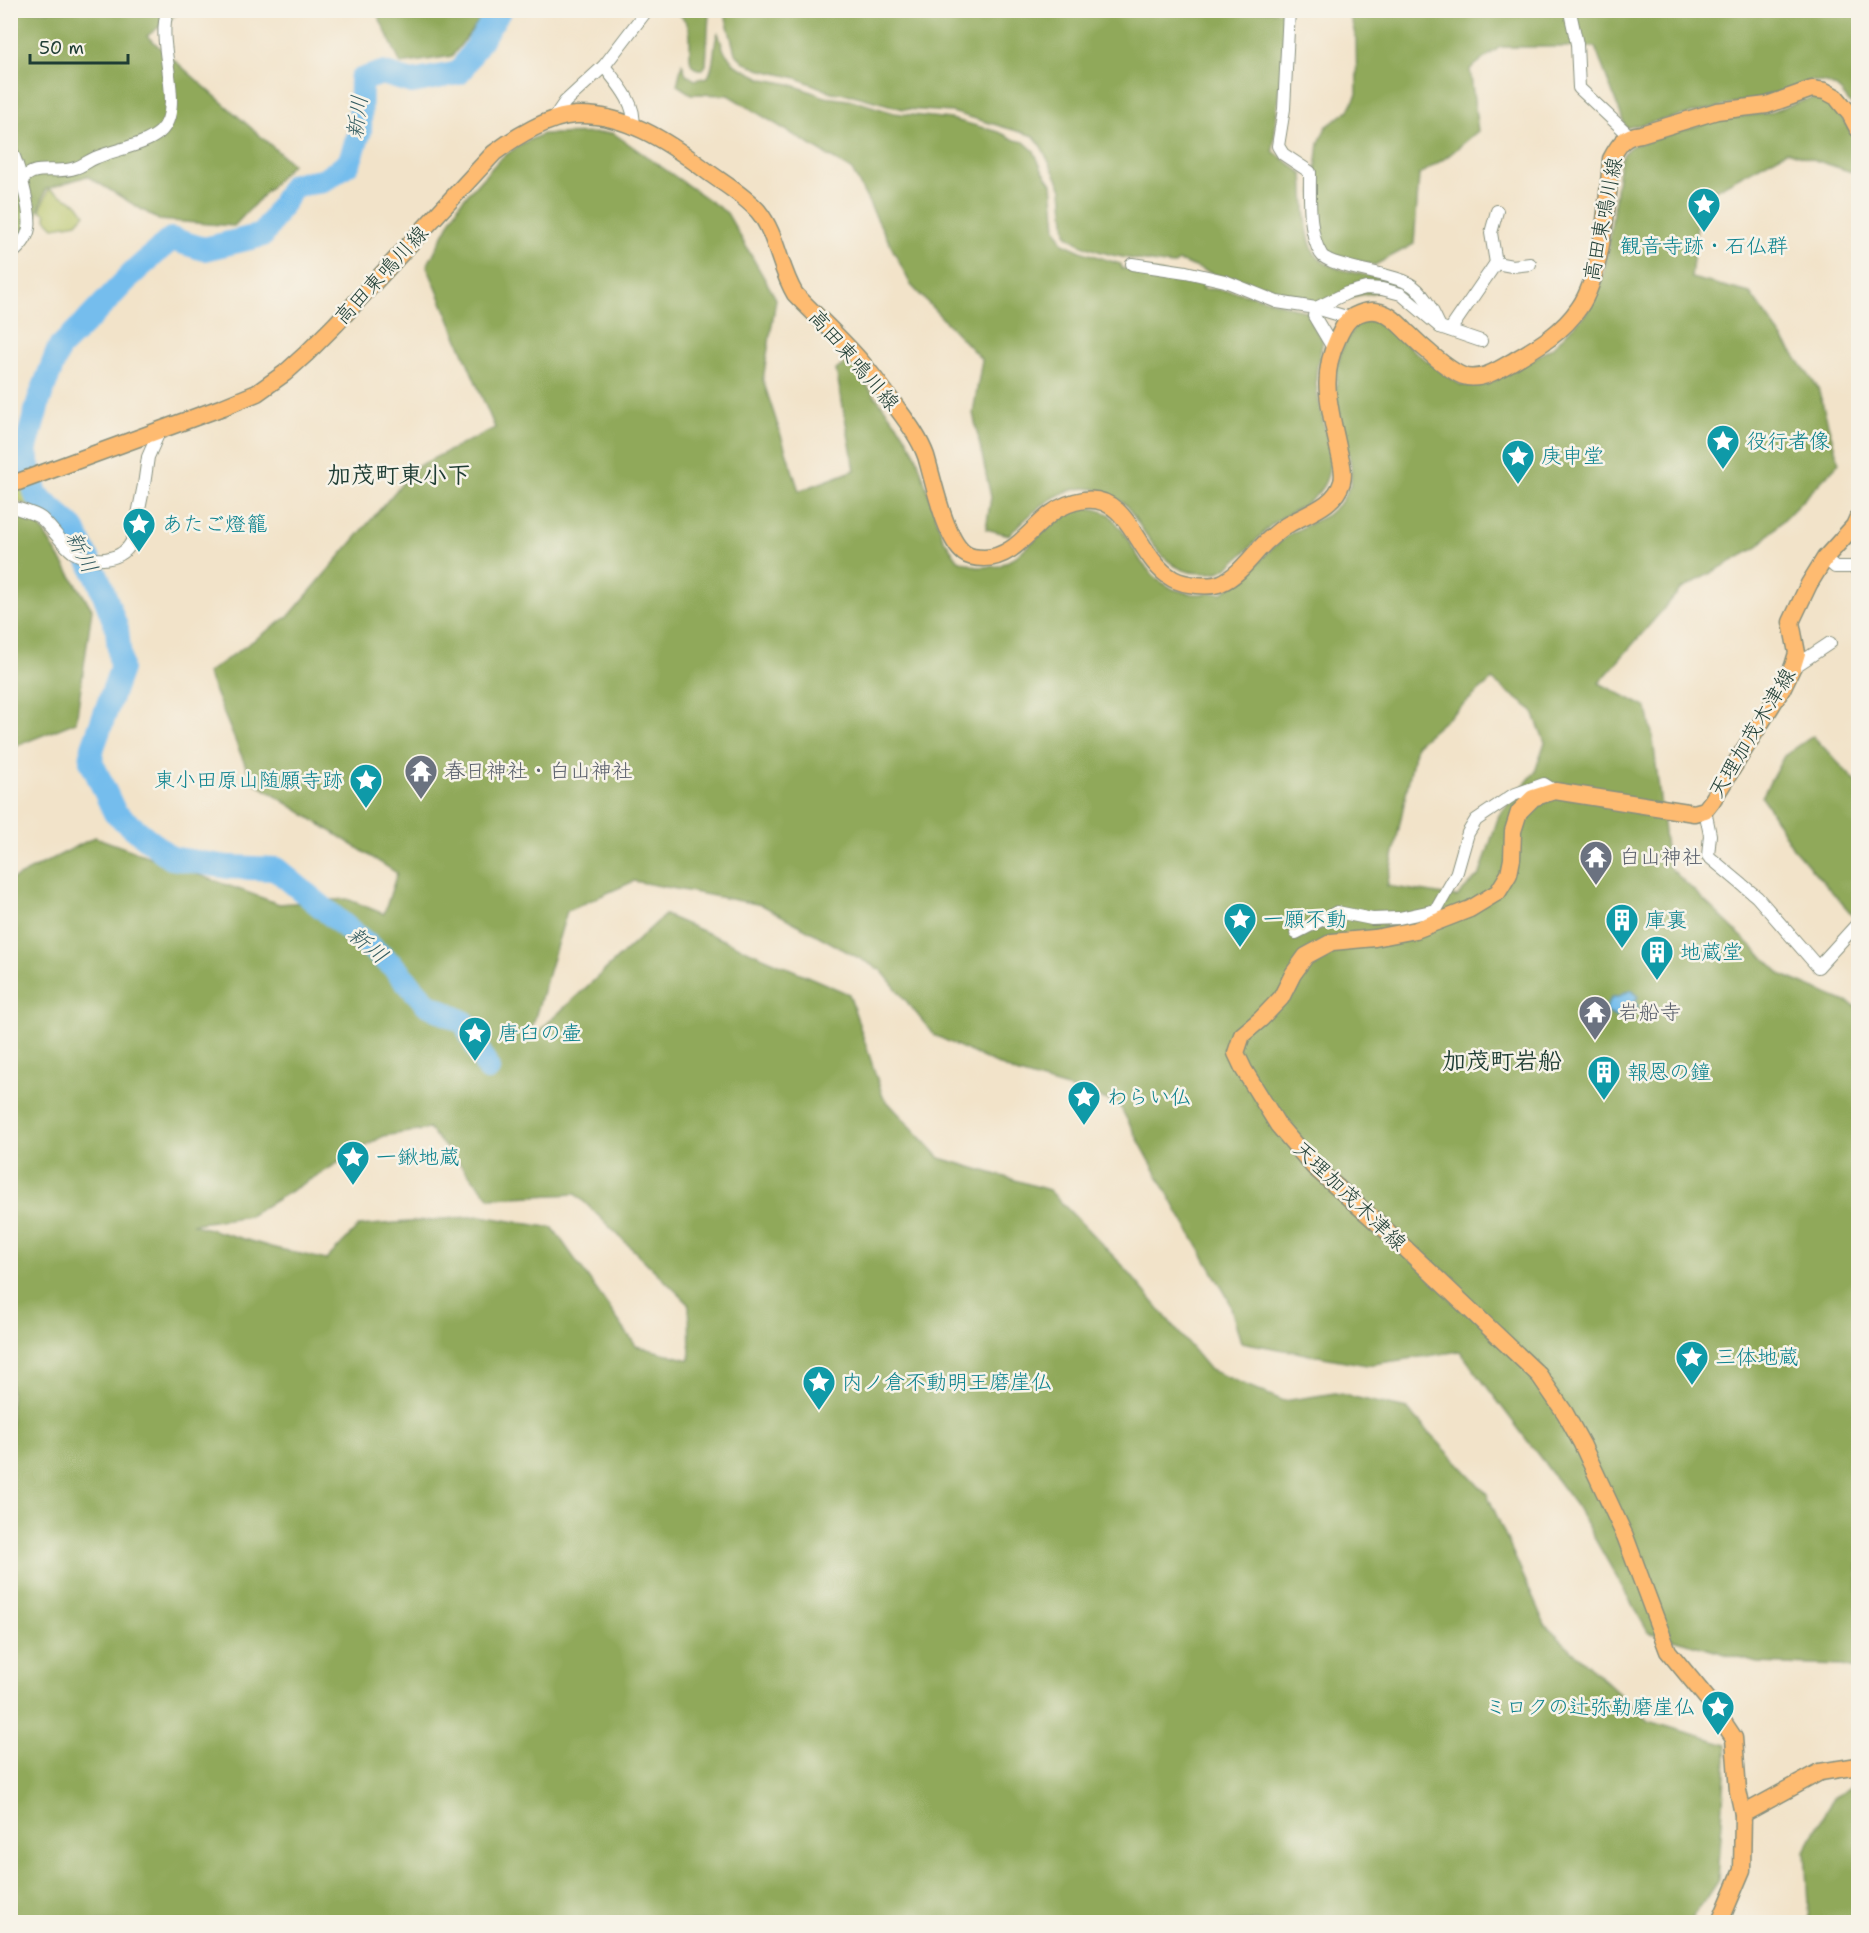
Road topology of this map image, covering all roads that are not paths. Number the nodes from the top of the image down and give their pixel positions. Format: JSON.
{"nodes":[{"id":1,"x":168,"y":10,"type":"edge"},
{"id":2,"x":647,"y":10,"type":"edge"},
{"id":3,"x":1289,"y":10,"type":"edge"},
{"id":4,"x":1570,"y":12,"type":"edge"},
{"id":5,"x":604,"y":66,"type":"junction"},
{"id":6,"x":552,"y":121,"type":"junction"},
{"id":7,"x":633,"y":125,"type":"junction"},
{"id":8,"x":1858,"y":129,"type":"edge"},
{"id":9,"x":1629,"y":135,"type":"junction"},
{"id":10,"x":10,"y":148,"type":"edge"},
{"id":11,"x":22,"y":179,"type":"junction"},
{"id":12,"x":1497,"y":211,"type":"dead end"},
{"id":13,"x":10,"y":255,"type":"edge"},
{"id":14,"x":1496,"y":263,"type":"junction"},
{"id":15,"x":1132,"y":264,"type":"dead end"},
{"id":16,"x":1530,"y":264,"type":"dead end"},
{"id":17,"x":1316,"y":308,"type":"junction"},
{"id":18,"x":1350,"y":318,"type":"junction"},
{"id":19,"x":1445,"y":329,"type":"junction"},
{"id":20,"x":1481,"y":341,"type":"dead end"},
{"id":21,"x":1333,"y":348,"type":"junction"},
{"id":22,"x":160,"y":430,"type":"junction"},
{"id":23,"x":18,"y":482,"type":"edge"},
{"id":24,"x":10,"y":506,"type":"edge"},
{"id":25,"x":1858,"y":517,"type":"edge"},
{"id":26,"x":1826,"y":558,"type":"junction"},
{"id":27,"x":1858,"y":563,"type":"edge"},
{"id":28,"x":1830,"y":643,"type":"dead end"},
{"id":29,"x":1791,"y":669,"type":"junction"},
{"id":30,"x":1555,"y":790,"type":"junction"},
{"id":31,"x":1705,"y":810,"type":"junction"},
{"id":32,"x":1858,"y":923,"type":"edge"},
{"id":33,"x":1296,"y":933,"type":"dead end"},
{"id":34,"x":1858,"y":1766,"type":"edge"},
{"id":35,"x":1743,"y":1814,"type":"junction"},
{"id":36,"x":1720,"y":1923,"type":"edge"}],
"edges":[{"from":1,"to":11,"type":"street"},
{"from":2,"to":5,"type":"street"},
{"from":3,"to":19,"type":"street"},
{"from":4,"to":9,"type":"street"},
{"from":5,"to":6,"type":"street"},
{"from":5,"to":7,"type":"street"},
{"from":6,"to":7,"type":"main road","name":"高田東鳴川線"},
{"from":6,"to":22,"type":"main road","name":"高田東鳴川線"},
{"from":7,"to":21,"type":"main road","name":"高田東鳴川線"},
{"from":8,"to":9,"type":"main road","name":"高田東鳴川線"},
{"from":9,"to":18,"type":"main road","name":"高田東鳴川線"},
{"from":10,"to":11,"type":"street"},
{"from":11,"to":13,"type":"street"},
{"from":12,"to":14,"type":"street"},
{"from":14,"to":16,"type":"street"},
{"from":14,"to":19,"type":"street"},
{"from":15,"to":17,"type":"street"},
{"from":17,"to":18,"type":"street"},
{"from":17,"to":19,"type":"street"},
{"from":17,"to":21,"type":"street"},
{"from":18,"to":21,"type":"main road","name":"高田東鳴川線"},
{"from":19,"to":20,"type":"street"},
{"from":22,"to":23,"type":"main road","name":"高田東鳴川線"},
{"from":22,"to":24,"type":"street"},
{"from":25,"to":26,"type":"main road","name":"天理加茂木津線"},
{"from":26,"to":27,"type":"street"},
{"from":26,"to":29,"type":"main road","name":"天理加茂木津線"},
{"from":28,"to":29,"type":"street"},
{"from":29,"to":31,"type":"main road","name":"天理加茂木津線"},
{"from":30,"to":31,"type":"main road","name":"天理加茂木津線"},
{"from":30,"to":33,"type":"street"},
{"from":30,"to":35,"type":"main road","name":"天理加茂木津線"},
{"from":31,"to":32,"type":"street"},
{"from":34,"to":35,"type":"main road"},
{"from":35,"to":36,"type":"main road"}]}
